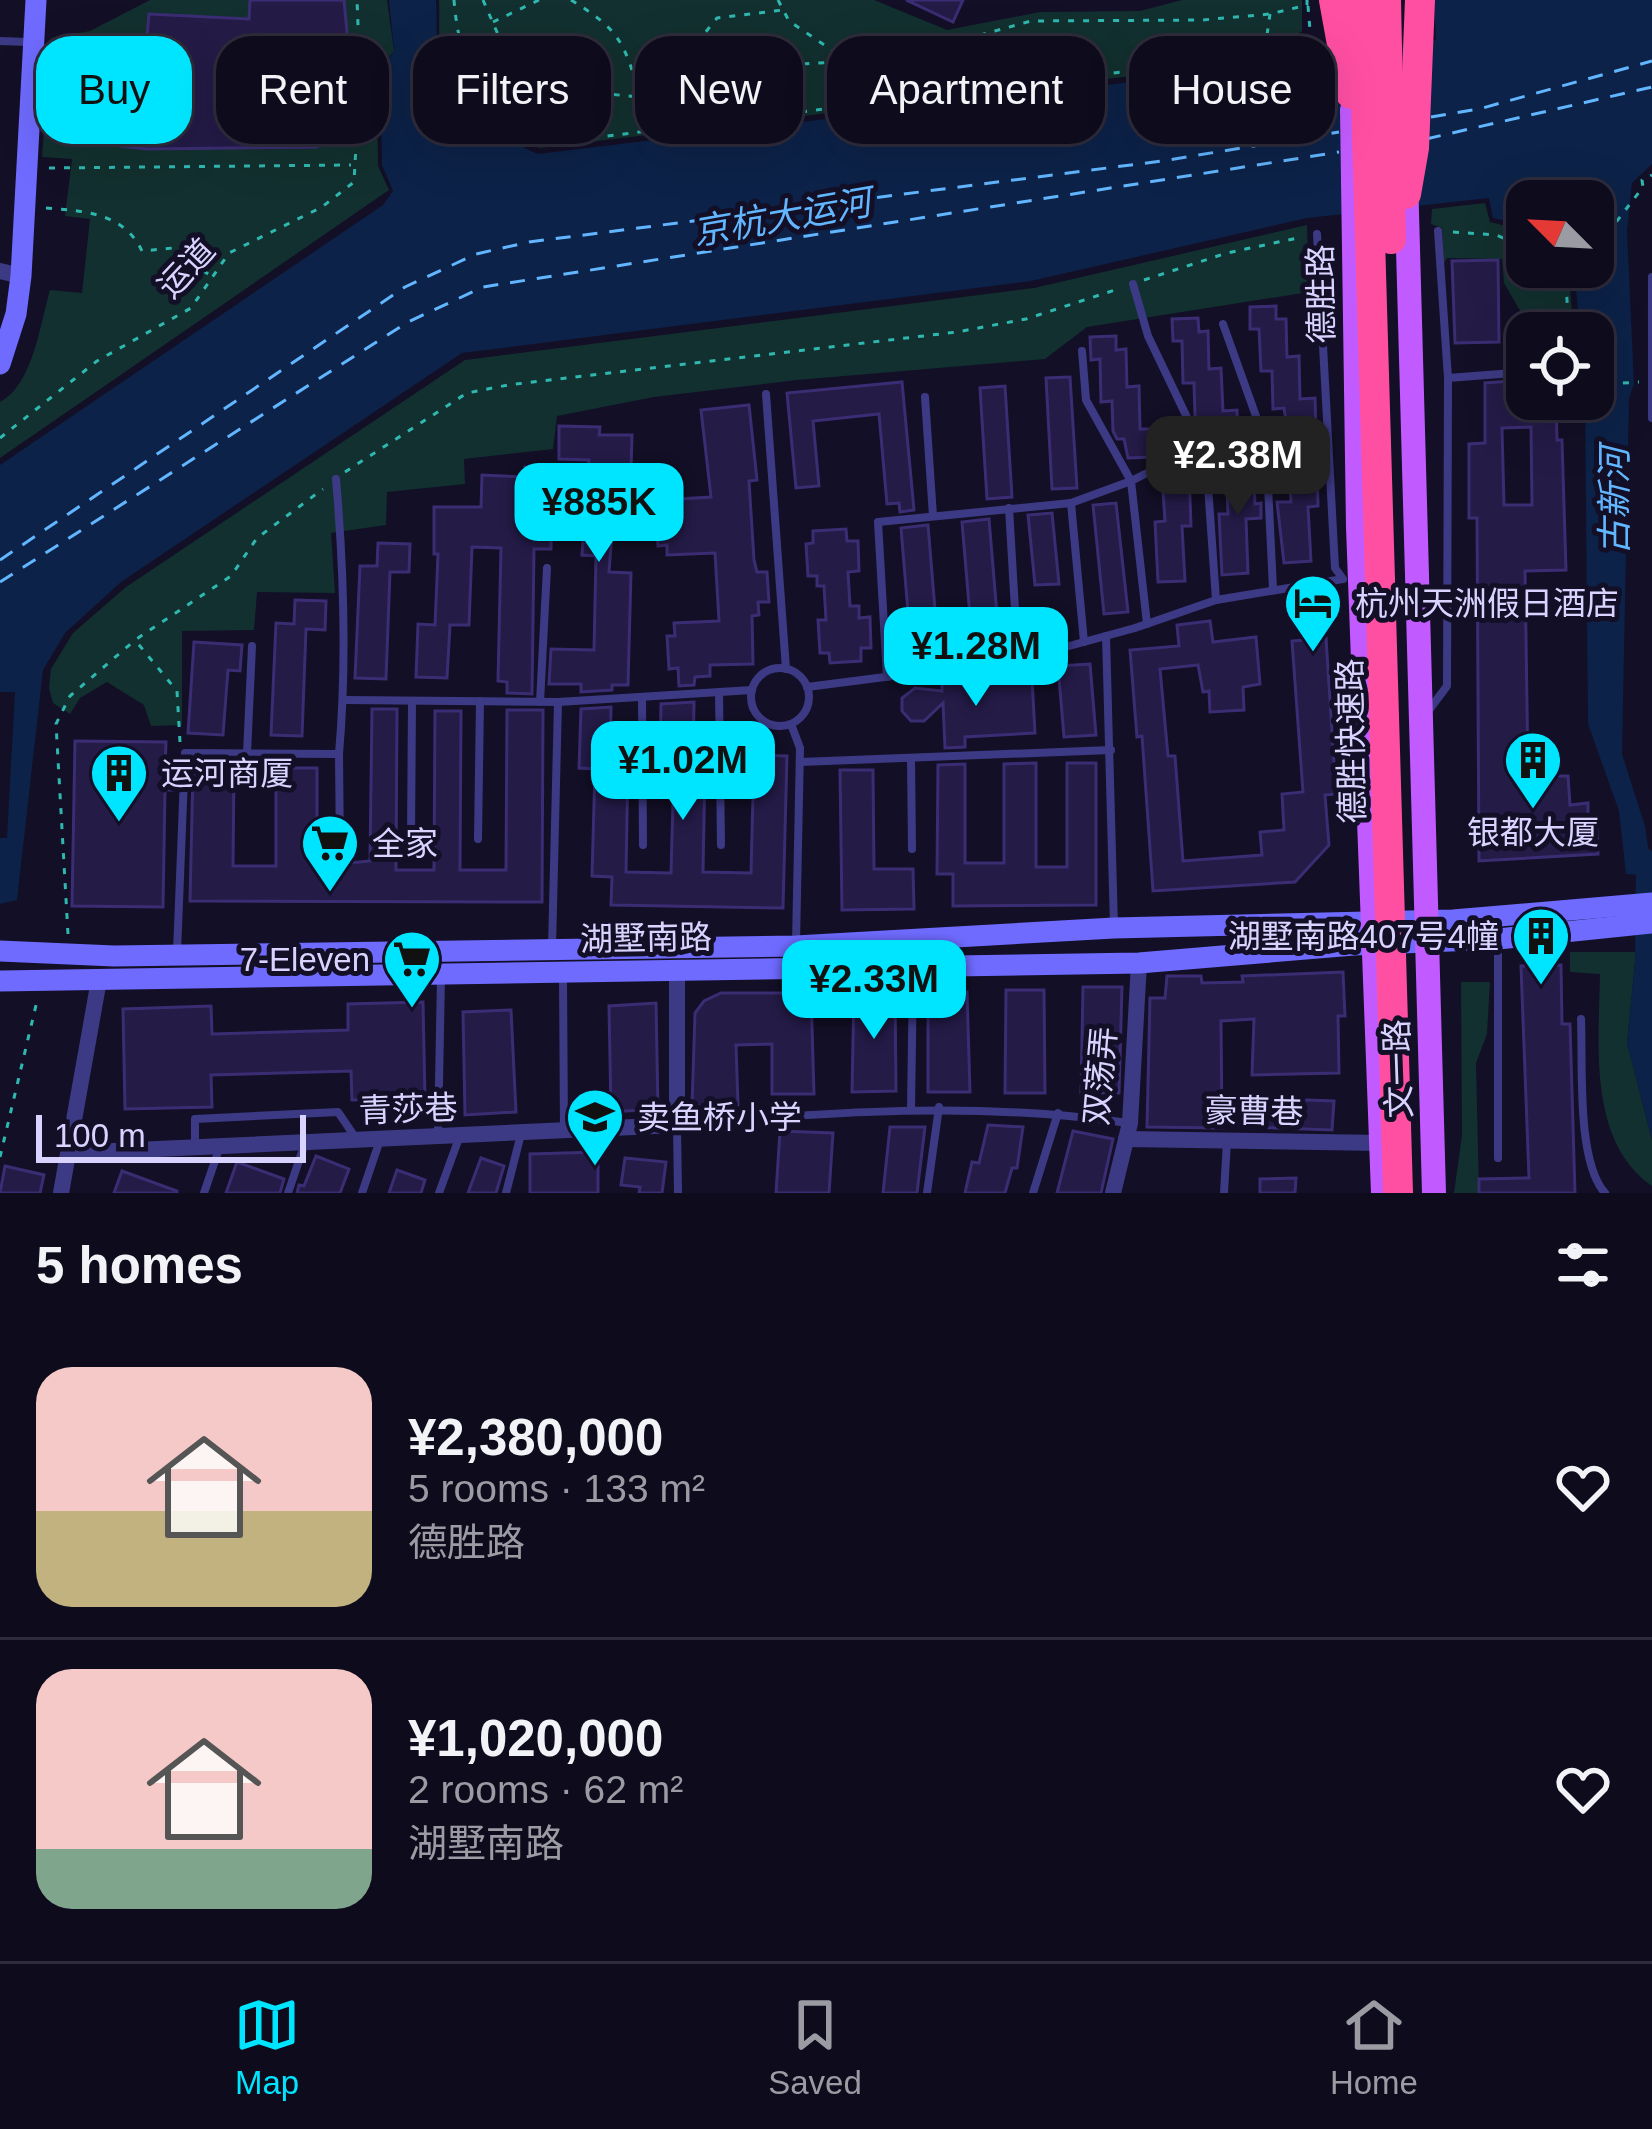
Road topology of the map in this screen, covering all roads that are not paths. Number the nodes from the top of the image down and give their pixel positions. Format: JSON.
{"nodes":[{"id":1,"x":36,"y":0,"type":"edge"},
{"id":2,"x":1348,"y":0,"type":"edge"},
{"id":3,"x":1363,"y":0,"type":"edge"},
{"id":4,"x":1386,"y":0,"type":"edge"},
{"id":5,"x":1400,"y":0,"type":"edge"},
{"id":6,"x":1420,"y":0,"type":"edge"},
{"id":7,"x":1316,"y":2,"type":"edge"},
{"id":8,"x":0,"y":40,"type":"edge"},
{"id":9,"x":32,"y":42,"type":"junction"},
{"id":10,"x":1352,"y":94,"type":"junction"},
{"id":11,"x":1406,"y":194,"type":"junction"},
{"id":12,"x":1438,"y":231,"type":"dead end"},
{"id":13,"x":1317,"y":234,"type":"road end"},
{"id":14,"x":11,"y":273,"type":"edge"},
{"id":15,"x":1652,"y":278,"type":"edge"},
{"id":16,"x":1133,"y":284,"type":"road end"},
{"id":17,"x":1223,"y":324,"type":"dead end"},
{"id":18,"x":1082,"y":351,"type":"dead end"},
{"id":19,"x":0,"y":364,"type":"edge"},
{"id":20,"x":1506,"y":374,"type":"edge"},
{"id":21,"x":1448,"y":378,"type":"junction"},
{"id":22,"x":1651,"y":381,"type":"edge"},
{"id":23,"x":766,"y":394,"type":"dead end"},
{"id":24,"x":925,"y":397,"type":"dead end"},
{"id":25,"x":1652,"y":418,"type":"edge"},
{"id":26,"x":1266,"y":444,"type":"junction"},
{"id":27,"x":1206,"y":458,"type":"junction"},
{"id":28,"x":336,"y":479,"type":"road end"},
{"id":29,"x":1131,"y":482,"type":"junction"},
{"id":30,"x":1070,"y":503,"type":"junction"},
{"id":31,"x":1010,"y":508,"type":"junction"},
{"id":32,"x":933,"y":516,"type":"junction"},
{"id":33,"x":547,"y":568,"type":"dead end"},
{"id":34,"x":1274,"y":589,"type":"junction"},
{"id":35,"x":1216,"y":600,"type":"junction"},
{"id":36,"x":1364,"y":616,"type":"junction"},
{"id":37,"x":1147,"y":624,"type":"junction"},
{"id":38,"x":1392,"y":632,"type":"dead end"},
{"id":39,"x":1106,"y":636,"type":"junction"},
{"id":40,"x":1084,"y":642,"type":"junction"},
{"id":41,"x":252,"y":646,"type":"dead end"},
{"id":42,"x":1018,"y":660,"type":"junction"},
{"id":43,"x":786,"y":669,"type":"junction"},
{"id":44,"x":886,"y":677,"type":"junction"},
{"id":45,"x":807,"y":687,"type":"junction"},
{"id":46,"x":752,"y":690,"type":"junction"},
{"id":47,"x":719,"y":692,"type":"junction"},
{"id":48,"x":642,"y":697,"type":"junction"},
{"id":49,"x":344,"y":700,"type":"junction"},
{"id":50,"x":412,"y":700,"type":"junction"},
{"id":51,"x":480,"y":701,"type":"junction"},
{"id":52,"x":540,"y":702,"type":"junction"},
{"id":53,"x":558,"y":702,"type":"junction"},
{"id":54,"x":1422,"y":720,"type":"junction"},
{"id":55,"x":791,"y":724,"type":"junction"},
{"id":56,"x":1111,"y":750,"type":"junction"},
{"id":57,"x":248,"y":754,"type":"junction"},
{"id":58,"x":339,"y":754,"type":"junction"},
{"id":59,"x":910,"y":758,"type":"junction"},
{"id":60,"x":800,"y":762,"type":"junction"},
{"id":61,"x":412,"y":838,"type":"dead end"},
{"id":62,"x":478,"y":839,"type":"dead end"},
{"id":63,"x":643,"y":845,"type":"dead end"},
{"id":64,"x":721,"y":845,"type":"dead end"},
{"id":65,"x":912,"y":849,"type":"dead end"},
{"id":66,"x":340,"y":856,"type":"dead end"},
{"id":67,"x":1642,"y":913,"type":"edge"},
{"id":68,"x":1114,"y":928,"type":"junction"},
{"id":69,"x":1427,"y":932,"type":"junction"},
{"id":70,"x":1372,"y":935,"type":"junction"},
{"id":71,"x":1498,"y":939,"type":"junction"},
{"id":72,"x":796,"y":946,"type":"junction"},
{"id":73,"x":552,"y":949,"type":"junction"},
{"id":74,"x":0,"y":951,"type":"edge"},
{"id":75,"x":177,"y":954,"type":"junction"},
{"id":76,"x":1139,"y":963,"type":"junction"},
{"id":77,"x":913,"y":967,"type":"junction"},
{"id":78,"x":677,"y":970,"type":"junction"},
{"id":79,"x":563,"y":972,"type":"junction"},
{"id":80,"x":441,"y":974,"type":"junction"},
{"id":81,"x":99,"y":980,"type":"junction"},
{"id":82,"x":0,"y":981,"type":"edge"},
{"id":83,"x":1581,"y":1018,"type":"dead end"},
{"id":84,"x":939,"y":1107,"type":"junction"},
{"id":85,"x":911,"y":1109,"type":"junction"},
{"id":86,"x":1058,"y":1113,"type":"junction"},
{"id":87,"x":677,"y":1125,"type":"junction"},
{"id":88,"x":1128,"y":1131,"type":"junction"},
{"id":89,"x":564,"y":1132,"type":"junction"},
{"id":90,"x":521,"y":1134,"type":"junction"},
{"id":91,"x":438,"y":1137,"type":"junction"},
{"id":92,"x":459,"y":1137,"type":"junction"},
{"id":93,"x":380,"y":1140,"type":"junction"},
{"id":94,"x":358,"y":1141,"type":"junction"},
{"id":95,"x":1227,"y":1141,"type":"junction"},
{"id":96,"x":305,"y":1143,"type":"junction"},
{"id":97,"x":1381,"y":1144,"type":"junction"},
{"id":98,"x":220,"y":1146,"type":"junction"},
{"id":99,"x":196,"y":1147,"type":"junction"},
{"id":100,"x":69,"y":1153,"type":"junction"},
{"id":101,"x":1498,"y":1158,"type":"dead end"},
{"id":102,"x":1113,"y":1192,"type":"edge"},
{"id":103,"x":61,"y":1193,"type":"edge"},
{"id":104,"x":204,"y":1193,"type":"edge"},
{"id":105,"x":288,"y":1193,"type":"edge"},
{"id":106,"x":362,"y":1193,"type":"edge"},
{"id":107,"x":439,"y":1193,"type":"edge"},
{"id":108,"x":506,"y":1193,"type":"edge"},
{"id":109,"x":678,"y":1193,"type":"edge"},
{"id":110,"x":927,"y":1193,"type":"edge"},
{"id":111,"x":1033,"y":1193,"type":"edge"},
{"id":112,"x":1128,"y":1193,"type":"edge"},
{"id":113,"x":1224,"y":1193,"type":"edge"},
{"id":114,"x":1383,"y":1193,"type":"edge"},
{"id":115,"x":1398,"y":1193,"type":"edge"},
{"id":116,"x":1418,"y":1193,"type":"edge"},
{"id":117,"x":1435,"y":1193,"type":"edge"},
{"id":118,"x":1605,"y":1193,"type":"edge"}],
"edges":[{"from":1,"to":9,"type":"main road"},
{"from":2,"to":10,"type":"main road","name":"德胜路"},
{"from":3,"to":115,"type":"highway","name":"德胜快速路"},
{"from":4,"to":116,"type":"highway","name":"德胜快速路"},
{"from":5,"to":11,"type":"main road"},
{"from":6,"to":11,"type":"highway"},
{"from":7,"to":10,"type":"highway"},
{"from":8,"to":9,"type":"lane"},
{"from":9,"to":14,"type":"main road"},
{"from":10,"to":36,"type":"main road","name":"德胜路"},
{"from":11,"to":54,"type":"main road"},
{"from":12,"to":21,"type":"lane"},
{"from":13,"to":34,"type":"lane"},
{"from":14,"to":19,"type":"main road"},
{"from":15,"to":22,"type":"lane"},
{"from":16,"to":27,"type":"lane"},
{"from":17,"to":26,"type":"lane"},
{"from":18,"to":29,"type":"lane"},
{"from":20,"to":21,"type":"lane"},
{"from":21,"to":54,"type":"lane"},
{"from":22,"to":25,"type":"lane"},
{"from":23,"to":43,"type":"lane"},
{"from":24,"to":32,"type":"lane"},
{"from":26,"to":27,"type":"lane"},
{"from":26,"to":34,"type":"lane"},
{"from":27,"to":29,"type":"lane"},
{"from":27,"to":35,"type":"lane"},
{"from":28,"to":49,"type":"lane"},
{"from":29,"to":30,"type":"lane"},
{"from":29,"to":37,"type":"lane"},
{"from":30,"to":31,"type":"lane"},
{"from":30,"to":40,"type":"lane"},
{"from":31,"to":32,"type":"lane"},
{"from":31,"to":42,"type":"lane"},
{"from":32,"to":44,"type":"lane"},
{"from":33,"to":52,"type":"lane"},
{"from":34,"to":35,"type":"lane"},
{"from":35,"to":37,"type":"lane"},
{"from":36,"to":38,"type":"lane"},
{"from":36,"to":70,"type":"main road","name":"德胜路"},
{"from":37,"to":39,"type":"lane"},
{"from":39,"to":40,"type":"lane"},
{"from":39,"to":56,"type":"lane"},
{"from":40,"to":42,"type":"lane"},
{"from":41,"to":57,"type":"lane"},
{"from":42,"to":44,"type":"lane"},
{"from":43,"to":45,"type":"lane"},
{"from":43,"to":46,"type":"lane"},
{"from":44,"to":45,"type":"lane"},
{"from":45,"to":55,"type":"lane"},
{"from":46,"to":47,"type":"lane"},
{"from":46,"to":55,"type":"lane"},
{"from":47,"to":48,"type":"lane"},
{"from":47,"to":64,"type":"lane"},
{"from":48,"to":53,"type":"lane"},
{"from":48,"to":63,"type":"lane"},
{"from":49,"to":50,"type":"lane"},
{"from":49,"to":58,"type":"lane"},
{"from":50,"to":51,"type":"lane"},
{"from":50,"to":61,"type":"lane"},
{"from":51,"to":52,"type":"lane"},
{"from":51,"to":62,"type":"lane"},
{"from":52,"to":53,"type":"lane"},
{"from":53,"to":73,"type":"lane"},
{"from":54,"to":69,"type":"main road"},
{"from":55,"to":60,"type":"lane"},
{"from":56,"to":59,"type":"lane"},
{"from":56,"to":68,"type":"lane"},
{"from":57,"to":58,"type":"lane"},
{"from":57,"to":75,"type":"lane"},
{"from":58,"to":66,"type":"lane"},
{"from":59,"to":60,"type":"lane"},
{"from":59,"to":65,"type":"lane"},
{"from":60,"to":72,"type":"lane"},
{"from":67,"to":69,"type":"main road","name":"湖墅南路"},
{"from":67,"to":71,"type":"main road","name":"湖墅南路"},
{"from":68,"to":70,"type":"main road","name":"湖墅南路"},
{"from":68,"to":72,"type":"main road","name":"湖墅南路"},
{"from":69,"to":70,"type":"main road","name":"湖墅南路"},
{"from":69,"to":71,"type":"main road","name":"湖墅南路"},
{"from":69,"to":117,"type":"main road","name":"文一路"},
{"from":70,"to":76,"type":"main road","name":"湖墅南路"},
{"from":70,"to":97,"type":"main road","name":"文一路"},
{"from":71,"to":101,"type":"lane"},
{"from":72,"to":73,"type":"main road","name":"湖墅南路"},
{"from":73,"to":75,"type":"main road","name":"湖墅南路"},
{"from":74,"to":75,"type":"main road","name":"湖墅南路"},
{"from":76,"to":77,"type":"main road","name":"湖墅南路"},
{"from":76,"to":88,"type":"street","name":"双荡弄"},
{"from":77,"to":78,"type":"main road","name":"湖墅南路"},
{"from":77,"to":85,"type":"lane"},
{"from":78,"to":79,"type":"main road","name":"湖墅南路"},
{"from":78,"to":87,"type":"street"},
{"from":79,"to":80,"type":"main road","name":"湖墅南路"},
{"from":79,"to":89,"type":"lane"},
{"from":80,"to":81,"type":"main road","name":"湖墅南路"},
{"from":80,"to":91,"type":"lane"},
{"from":81,"to":82,"type":"main road","name":"湖墅南路"},
{"from":81,"to":100,"type":"street"},
{"from":83,"to":118,"type":"lane"},
{"from":84,"to":85,"type":"lane"},
{"from":84,"to":86,"type":"lane"},
{"from":84,"to":110,"type":"lane"},
{"from":85,"to":87,"type":"lane"},
{"from":86,"to":88,"type":"lane"},
{"from":86,"to":111,"type":"lane"},
{"from":87,"to":89,"type":"street","name":"青莎巷"},
{"from":87,"to":109,"type":"lane"},
{"from":88,"to":95,"type":"street","name":"豪曹巷"},
{"from":88,"to":102,"type":"street","name":"双荡弄"},
{"from":89,"to":90,"type":"street","name":"青莎巷"},
{"from":90,"to":92,"type":"street","name":"青莎巷"},
{"from":90,"to":108,"type":"lane"},
{"from":91,"to":92,"type":"street","name":"青莎巷"},
{"from":91,"to":93,"type":"street","name":"青莎巷"},
{"from":92,"to":107,"type":"lane"},
{"from":93,"to":94,"type":"street","name":"青莎巷"},
{"from":93,"to":106,"type":"lane"},
{"from":94,"to":96,"type":"street","name":"青莎巷"},
{"from":94,"to":99,"type":"lane"},
{"from":95,"to":97,"type":"street","name":"豪曹巷"},
{"from":95,"to":113,"type":"lane"},
{"from":96,"to":98,"type":"street","name":"青莎巷"},
{"from":96,"to":105,"type":"lane"},
{"from":97,"to":114,"type":"main road","name":"文一路"},
{"from":98,"to":99,"type":"street","name":"青莎巷"},
{"from":98,"to":104,"type":"lane"},
{"from":99,"to":100,"type":"street","name":"青莎巷"},
{"from":100,"to":103,"type":"street"},
{"from":102,"to":112,"type":"lane"}]}
